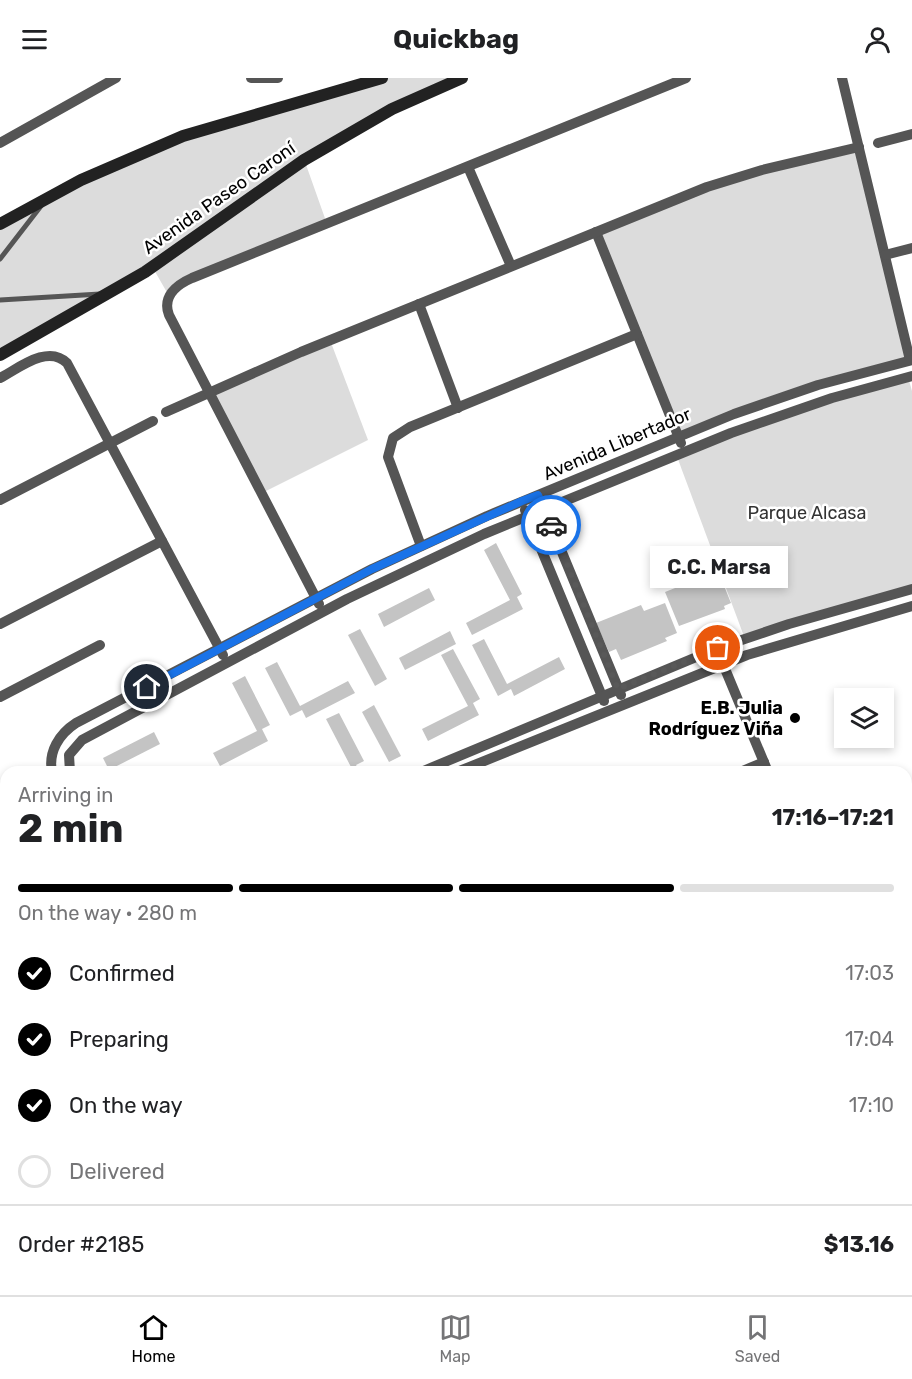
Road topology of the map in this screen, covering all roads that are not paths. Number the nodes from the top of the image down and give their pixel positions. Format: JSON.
{"nodes":[{"id":1,"x":116,"y":78,"type":"edge"},
{"id":2,"x":251,"y":78,"type":"edge"},
{"id":3,"x":278,"y":78,"type":"edge"},
{"id":4,"x":382,"y":78,"type":"edge"},
{"id":5,"x":462,"y":78,"type":"edge"},
{"id":6,"x":686,"y":78,"type":"edge"},
{"id":7,"x":842,"y":78,"type":"edge"},
{"id":8,"x":912,"y":134,"type":"edge"},
{"id":9,"x":0,"y":143,"type":"edge"},
{"id":10,"x":878,"y":143,"type":"dead end"},
{"id":11,"x":859,"y":147,"type":"junction"},
{"id":12,"x":468,"y":167,"type":"junction"},
{"id":13,"x":45,"y":200,"type":"junction"},
{"id":14,"x":0,"y":224,"type":"edge"},
{"id":15,"x":596,"y":232,"type":"junction"},
{"id":16,"x":912,"y":248,"type":"edge"},
{"id":17,"x":885,"y":255,"type":"junction"},
{"id":18,"x":0,"y":259,"type":"edge"},
{"id":19,"x":511,"y":266,"type":"junction"},
{"id":20,"x":111,"y":294,"type":"junction"},
{"id":21,"x":0,"y":300,"type":"edge"},
{"id":22,"x":419,"y":304,"type":"junction"},
{"id":23,"x":637,"y":334,"type":"junction"},
{"id":24,"x":0,"y":355,"type":"edge"},
{"id":25,"x":911,"y":360,"type":"edge"},
{"id":26,"x":912,"y":376,"type":"edge"},
{"id":27,"x":0,"y":378,"type":"edge"},
{"id":28,"x":209,"y":392,"type":"junction"},
{"id":29,"x":458,"y":408,"type":"junction"},
{"id":30,"x":166,"y":412,"type":"dead end"},
{"id":31,"x":153,"y":421,"type":"dead end"},
{"id":32,"x":678,"y":436,"type":"junction"},
{"id":33,"x":110,"y":443,"type":"junction"},
{"id":34,"x":684,"y":451,"type":"junction"},
{"id":35,"x":538,"y":495,"type":"junction"},
{"id":36,"x":0,"y":500,"type":"edge"},
{"id":37,"x":522,"y":501,"type":"junction"},
{"id":38,"x":544,"y":508,"type":"junction"},
{"id":39,"x":528,"y":515,"type":"junction"},
{"id":40,"x":162,"y":541,"type":"junction"},
{"id":41,"x":421,"y":546,"type":"junction"},
{"id":42,"x":912,"y":589,"type":"edge"},
{"id":43,"x":316,"y":598,"type":"junction"},
{"id":44,"x":912,"y":606,"type":"edge"},
{"id":45,"x":323,"y":612,"type":"junction"},
{"id":46,"x":0,"y":624,"type":"edge"},
{"id":47,"x":100,"y":645,"type":"dead end"},
{"id":48,"x":220,"y":648,"type":"junction"},
{"id":49,"x":228,"y":663,"type":"junction"},
{"id":50,"x":723,"y":664,"type":"junction"},
{"id":51,"x":618,"y":689,"type":"junction"},
{"id":52,"x":601,"y":696,"type":"junction"},
{"id":53,"x":0,"y":697,"type":"edge"},
{"id":54,"x":624,"y":703,"type":"junction"},
{"id":55,"x":608,"y":710,"type":"junction"},
{"id":56,"x":52,"y":766,"type":"edge"},
{"id":57,"x":70,"y":766,"type":"edge"},
{"id":58,"x":435,"y":766,"type":"edge"},
{"id":59,"x":472,"y":766,"type":"edge"},
{"id":60,"x":766,"y":766,"type":"edge"}],
"edges":[{"from":1,"to":9,"type":"street"},
{"from":2,"to":3,"type":"street"},
{"from":4,"to":13,"type":"street"},
{"from":5,"to":20,"type":"street","name":"Avenida Paseo Caroní"},
{"from":6,"to":12,"type":"street"},
{"from":7,"to":11,"type":"street"},
{"from":8,"to":10,"type":"street"},
{"from":11,"to":15,"type":"street"},
{"from":11,"to":17,"type":"street"},
{"from":12,"to":19,"type":"street"},
{"from":12,"to":28,"type":"street"},
{"from":13,"to":14,"type":"street"},
{"from":13,"to":18,"type":"lane"},
{"from":15,"to":19,"type":"street"},
{"from":15,"to":23,"type":"street"},
{"from":16,"to":17,"type":"street"},
{"from":17,"to":25,"type":"street"},
{"from":19,"to":22,"type":"street"},
{"from":20,"to":21,"type":"lane"},
{"from":20,"to":24,"type":"street","name":"Avenida Paseo Caroní"},
{"from":22,"to":28,"type":"street"},
{"from":22,"to":29,"type":"street"},
{"from":23,"to":29,"type":"street"},
{"from":23,"to":32,"type":"street"},
{"from":25,"to":32,"type":"street","name":"Avenida Libertador"},
{"from":26,"to":34,"type":"street","name":"Avenida Libertador"},
{"from":27,"to":33,"type":"street"},
{"from":28,"to":30,"type":"street"},
{"from":28,"to":43,"type":"street"},
{"from":29,"to":41,"type":"street"},
{"from":31,"to":33,"type":"street"},
{"from":32,"to":34,"type":"street"},
{"from":32,"to":35,"type":"street","name":"Avenida Libertador"},
{"from":33,"to":36,"type":"street"},
{"from":33,"to":40,"type":"street"},
{"from":34,"to":38,"type":"street","name":"Avenida Libertador"},
{"from":35,"to":37,"type":"street","name":"Avenida Libertador"},
{"from":35,"to":38,"type":"street"},
{"from":37,"to":39,"type":"street"},
{"from":37,"to":41,"type":"street","name":"Avenida Libertador"},
{"from":38,"to":39,"type":"street","name":"Avenida Libertador"},
{"from":38,"to":51,"type":"street"},
{"from":39,"to":45,"type":"street","name":"Avenida Libertador"},
{"from":39,"to":52,"type":"street"},
{"from":40,"to":46,"type":"street"},
{"from":40,"to":48,"type":"street"},
{"from":41,"to":43,"type":"street","name":"Avenida Libertador"},
{"from":42,"to":51,"type":"street"},
{"from":43,"to":45,"type":"street"},
{"from":43,"to":48,"type":"street","name":"Avenida Libertador"},
{"from":44,"to":50,"type":"street"},
{"from":45,"to":49,"type":"street","name":"Avenida Libertador"},
{"from":47,"to":53,"type":"street"},
{"from":48,"to":49,"type":"street"},
{"from":48,"to":56,"type":"street","name":"Avenida Libertador"},
{"from":49,"to":57,"type":"street","name":"Avenida Libertador"},
{"from":50,"to":54,"type":"street"},
{"from":50,"to":60,"type":"street"},
{"from":51,"to":52,"type":"street"},
{"from":51,"to":54,"type":"street"},
{"from":52,"to":55,"type":"street"},
{"from":52,"to":58,"type":"street"},
{"from":54,"to":55,"type":"street"},
{"from":55,"to":59,"type":"street"}]}
